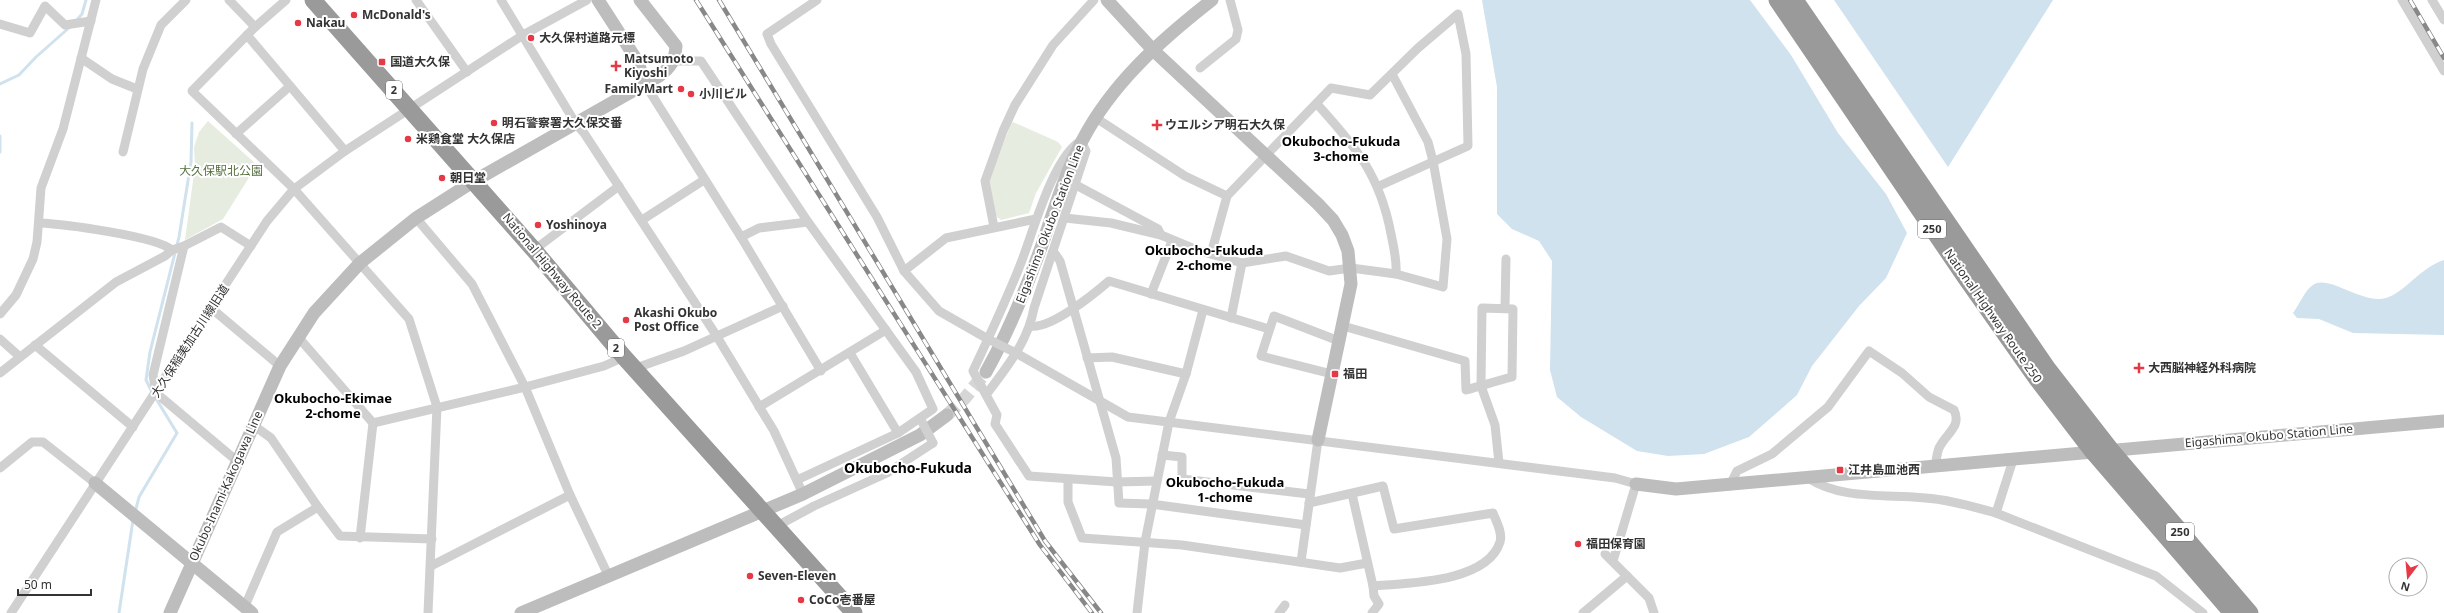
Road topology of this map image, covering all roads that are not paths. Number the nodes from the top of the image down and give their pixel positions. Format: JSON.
{"nodes":[{"id":1,"x":96,"y":0,"type":"edge"},
{"id":2,"x":186,"y":0,"type":"edge"},
{"id":3,"x":229,"y":0,"type":"edge"},
{"id":4,"x":286,"y":0,"type":"edge"},
{"id":5,"x":313,"y":0,"type":"edge"},
{"id":6,"x":416,"y":0,"type":"edge"},
{"id":7,"x":501,"y":0,"type":"edge"},
{"id":8,"x":587,"y":0,"type":"edge"},
{"id":9,"x":640,"y":0,"type":"edge"},
{"id":10,"x":817,"y":0,"type":"edge"},
{"id":11,"x":1094,"y":0,"type":"edge"},
{"id":12,"x":1107,"y":0,"type":"edge"},
{"id":13,"x":1212,"y":0,"type":"edge"},
{"id":14,"x":1230,"y":0,"type":"edge"},
{"id":15,"x":1777,"y":0,"type":"edge"},
{"id":16,"x":1795,"y":0,"type":"edge"},
{"id":17,"x":2402,"y":0,"type":"edge"},
{"id":18,"x":2432,"y":0,"type":"edge"},
{"id":19,"x":602,"y":1,"type":"edge"},
{"id":20,"x":47,"y":3,"type":"edge"},
{"id":21,"x":2444,"y":20,"type":"edge"},
{"id":22,"x":90,"y":21,"type":"junction"},
{"id":23,"x":0,"y":24,"type":"edge"},
{"id":24,"x":255,"y":27,"type":"junction"},
{"id":25,"x":247,"y":35,"type":"junction"},
{"id":26,"x":523,"y":35,"type":"junction"},
{"id":27,"x":1153,"y":50,"type":"junction"},
{"id":28,"x":81,"y":58,"type":"junction"},
{"id":29,"x":675,"y":60,"type":"junction"},
{"id":30,"x":1200,"y":68,"type":"dead end"},
{"id":31,"x":2444,"y":71,"type":"edge"},
{"id":32,"x":467,"y":72,"type":"junction"},
{"id":33,"x":1392,"y":74,"type":"junction"},
{"id":34,"x":645,"y":84,"type":"junction"},
{"id":35,"x":290,"y":86,"type":"junction"},
{"id":36,"x":137,"y":89,"type":"junction"},
{"id":37,"x":1317,"y":104,"type":"junction"},
{"id":38,"x":411,"y":109,"type":"junction"},
{"id":39,"x":1096,"y":118,"type":"junction"},
{"id":40,"x":576,"y":124,"type":"junction"},
{"id":41,"x":236,"y":134,"type":"junction"},
{"id":42,"x":1081,"y":141,"type":"junction"},
{"id":43,"x":345,"y":151,"type":"junction"},
{"id":44,"x":123,"y":152,"type":"dead end"},
{"id":45,"x":1266,"y":155,"type":"junction"},
{"id":46,"x":1433,"y":161,"type":"junction"},
{"id":47,"x":704,"y":180,"type":"junction"},
{"id":48,"x":474,"y":181,"type":"junction"},
{"id":49,"x":1076,"y":185,"type":"junction"},
{"id":50,"x":619,"y":186,"type":"junction"},
{"id":51,"x":1379,"y":186,"type":"junction"},
{"id":52,"x":294,"y":189,"type":"junction"},
{"id":53,"x":1227,"y":196,"type":"junction"},
{"id":54,"x":416,"y":218,"type":"junction"},
{"id":55,"x":1065,"y":218,"type":"junction"},
{"id":56,"x":1036,"y":219,"type":"junction"},
{"id":57,"x":642,"y":220,"type":"junction"},
{"id":58,"x":808,"y":222,"type":"junction"},
{"id":59,"x":39,"y":223,"type":"junction"},
{"id":60,"x":994,"y":227,"type":"junction"},
{"id":61,"x":1161,"y":235,"type":"junction"},
{"id":62,"x":741,"y":237,"type":"junction"},
{"id":63,"x":1172,"y":241,"type":"junction"},
{"id":64,"x":184,"y":246,"type":"junction"},
{"id":65,"x":251,"y":246,"type":"junction"},
{"id":66,"x":172,"y":250,"type":"junction"},
{"id":67,"x":534,"y":250,"type":"junction"},
{"id":68,"x":1053,"y":251,"type":"junction"},
{"id":69,"x":1211,"y":254,"type":"junction"},
{"id":70,"x":1506,"y":259,"type":"dead end"},
{"id":71,"x":360,"y":263,"type":"junction"},
{"id":72,"x":1242,"y":263,"type":"junction"},
{"id":73,"x":1351,"y":268,"type":"junction"},
{"id":74,"x":904,"y":271,"type":"junction"},
{"id":75,"x":1396,"y":274,"type":"junction"},
{"id":76,"x":1151,"y":294,"type":"junction"},
{"id":77,"x":783,"y":306,"type":"junction"},
{"id":78,"x":1505,"y":307,"type":"junction"},
{"id":79,"x":211,"y":308,"type":"junction"},
{"id":80,"x":1074,"y":309,"type":"junction"},
{"id":81,"x":1203,"y":310,"type":"junction"},
{"id":82,"x":0,"y":314,"type":"edge"},
{"id":83,"x":1231,"y":318,"type":"junction"},
{"id":84,"x":1031,"y":326,"type":"junction"},
{"id":85,"x":1343,"y":326,"type":"junction"},
{"id":86,"x":1269,"y":329,"type":"junction"},
{"id":87,"x":886,"y":330,"type":"junction"},
{"id":88,"x":716,"y":335,"type":"junction"},
{"id":89,"x":299,"y":338,"type":"junction"},
{"id":90,"x":0,"y":339,"type":"edge"},
{"id":91,"x":988,"y":339,"type":"junction"},
{"id":92,"x":1339,"y":341,"type":"junction"},
{"id":93,"x":35,"y":345,"type":"junction"},
{"id":94,"x":850,"y":353,"type":"junction"},
{"id":95,"x":1016,"y":353,"type":"junction"},
{"id":96,"x":20,"y":356,"type":"junction"},
{"id":97,"x":624,"y":357,"type":"junction"},
{"id":98,"x":1087,"y":358,"type":"junction"},
{"id":99,"x":280,"y":366,"type":"junction"},
{"id":100,"x":636,"y":368,"type":"junction"},
{"id":101,"x":821,"y":371,"type":"junction"},
{"id":102,"x":986,"y":372,"type":"tunnel mouth"},
{"id":103,"x":0,"y":373,"type":"edge"},
{"id":104,"x":1186,"y":374,"type":"junction"},
{"id":105,"x":1332,"y":374,"type":"junction"},
{"id":106,"x":1481,"y":386,"type":"junction"},
{"id":107,"x":525,"y":387,"type":"junction"},
{"id":108,"x":156,"y":393,"type":"junction"},
{"id":109,"x":986,"y":395,"type":"junction"},
{"id":110,"x":1098,"y":400,"type":"junction"},
{"id":111,"x":437,"y":407,"type":"junction"},
{"id":112,"x":759,"y":407,"type":"junction"},
{"id":113,"x":947,"y":415,"type":"tunnel mouth"},
{"id":114,"x":920,"y":418,"type":"junction"},
{"id":115,"x":2444,"y":421,"type":"edge"},
{"id":116,"x":1169,"y":422,"type":"junction"},
{"id":117,"x":373,"y":423,"type":"junction"},
{"id":118,"x":253,"y":425,"type":"junction"},
{"id":119,"x":134,"y":427,"type":"junction"},
{"id":120,"x":898,"y":433,"type":"junction"},
{"id":121,"x":1318,"y":440,"type":"junction"},
{"id":122,"x":2111,"y":450,"type":"junction"},
{"id":123,"x":2093,"y":452,"type":"junction"},
{"id":124,"x":1162,"y":455,"type":"junction"},
{"id":125,"x":2013,"y":460,"type":"junction"},
{"id":126,"x":237,"y":461,"type":"junction"},
{"id":127,"x":1499,"y":463,"type":"junction"},
{"id":128,"x":1935,"y":467,"type":"junction"},
{"id":129,"x":0,"y":468,"type":"edge"},
{"id":130,"x":1840,"y":475,"type":"junction"},
{"id":131,"x":1808,"y":478,"type":"junction"},
{"id":132,"x":797,"y":480,"type":"junction"},
{"id":133,"x":1068,"y":480,"type":"junction"},
{"id":134,"x":1156,"y":481,"type":"junction"},
{"id":135,"x":1116,"y":482,"type":"junction"},
{"id":136,"x":95,"y":483,"type":"junction"},
{"id":137,"x":1636,"y":484,"type":"junction"},
{"id":138,"x":1730,"y":485,"type":"junction"},
{"id":139,"x":1841,"y":492,"type":"junction"},
{"id":140,"x":803,"y":494,"type":"junction"},
{"id":141,"x":1352,"y":494,"type":"junction"},
{"id":142,"x":570,"y":495,"type":"junction"},
{"id":143,"x":1309,"y":499,"type":"junction"},
{"id":144,"x":1151,"y":504,"type":"junction"},
{"id":145,"x":318,"y":507,"type":"junction"},
{"id":146,"x":763,"y":510,"type":"junction"},
{"id":147,"x":1996,"y":512,"type":"junction"},
{"id":148,"x":1306,"y":525,"type":"junction"},
{"id":149,"x":777,"y":526,"type":"junction"},
{"id":150,"x":360,"y":538,"type":"junction"},
{"id":151,"x":432,"y":539,"type":"junction"},
{"id":152,"x":1145,"y":542,"type":"junction"},
{"id":153,"x":1605,"y":554,"type":"dead end"},
{"id":154,"x":1613,"y":561,"type":"junction"},
{"id":155,"x":1300,"y":562,"type":"junction"},
{"id":156,"x":1367,"y":563,"type":"junction"},
{"id":157,"x":192,"y":564,"type":"junction"},
{"id":158,"x":431,"y":566,"type":"junction"},
{"id":159,"x":1627,"y":576,"type":"junction"},
{"id":160,"x":609,"y":577,"type":"junction"},
{"id":161,"x":1373,"y":586,"type":"junction"},
{"id":162,"x":1285,"y":605,"type":"dead end"},
{"id":163,"x":249,"y":610,"type":"edge"},
{"id":164,"x":11,"y":613,"type":"edge"},
{"id":165,"x":170,"y":613,"type":"edge"},
{"id":166,"x":428,"y":613,"type":"edge"},
{"id":167,"x":521,"y":613,"type":"edge"},
{"id":168,"x":854,"y":613,"type":"edge"},
{"id":169,"x":1137,"y":613,"type":"edge"},
{"id":170,"x":1279,"y":613,"type":"edge"},
{"id":171,"x":1372,"y":613,"type":"edge"},
{"id":172,"x":1583,"y":613,"type":"edge"},
{"id":173,"x":1654,"y":613,"type":"edge"},
{"id":174,"x":2203,"y":613,"type":"edge"},
{"id":175,"x":2232,"y":613,"type":"edge"},
{"id":176,"x":2250,"y":613,"type":"edge"}],
"edges":[{"from":1,"to":22,"type":"street"},
{"from":2,"to":36,"type":"street"},
{"from":3,"to":24,"type":"street"},
{"from":4,"to":24,"type":"street"},
{"from":5,"to":38,"type":"highway","name":"National Highway Route 2","number":"2"},
{"from":6,"to":32,"type":"street"},
{"from":7,"to":26,"type":"street"},
{"from":8,"to":26,"type":"street","name":"大久保稲美加古川線旧道"},
{"from":9,"to":29,"type":"main road"},
{"from":10,"to":74,"type":"street"},
{"from":11,"to":60,"type":"street"},
{"from":12,"to":27,"type":"main road"},
{"from":13,"to":27,"type":"main road","name":"Eigashima Okubo Station Line"},
{"from":14,"to":30,"type":"street"},
{"from":15,"to":123,"type":"highway","name":"National Highway Route 250","number":"250"},
{"from":16,"to":122,"type":"highway","name":"National Highway Route 250","number":"250"},
{"from":17,"to":31,"type":"street"},
{"from":18,"to":21,"type":"street"},
{"from":19,"to":34,"type":"main road"},
{"from":20,"to":22,"type":"street"},
{"from":20,"to":23,"type":"street"},
{"from":22,"to":28,"type":"street"},
{"from":24,"to":25,"type":"street"},
{"from":25,"to":35,"type":"street"},
{"from":25,"to":41,"type":"street"},
{"from":26,"to":32,"type":"street","name":"大久保稲美加古川線旧道"},
{"from":26,"to":40,"type":"street"},
{"from":27,"to":39,"type":"main road","name":"Eigashima Okubo Station Line"},
{"from":27,"to":45,"type":"main road"},
{"from":28,"to":36,"type":"street"},
{"from":28,"to":59,"type":"street"},
{"from":29,"to":34,"type":"main road"},
{"from":29,"to":58,"type":"street"},
{"from":32,"to":38,"type":"street","name":"大久保稲美加古川線旧道"},
{"from":33,"to":37,"type":"street"},
{"from":33,"to":46,"type":"street"},
{"from":33,"to":46,"type":"street"},
{"from":34,"to":40,"type":"main road"},
{"from":34,"to":47,"type":"street"},
{"from":35,"to":41,"type":"street"},
{"from":35,"to":43,"type":"street"},
{"from":36,"to":44,"type":"street"},
{"from":37,"to":45,"type":"street"},
{"from":37,"to":51,"type":"street"},
{"from":38,"to":43,"type":"street","name":"大久保稲美加古川線旧道"},
{"from":38,"to":48,"type":"highway","name":"National Highway Route 2","number":"2"},
{"from":39,"to":42,"type":"main road","name":"Eigashima Okubo Station Line"},
{"from":39,"to":53,"type":"street"},
{"from":40,"to":48,"type":"main road"},
{"from":40,"to":50,"type":"street"},
{"from":41,"to":52,"type":"street"},
{"from":42,"to":49,"type":"street"},
{"from":42,"to":56,"type":"street"},
{"from":42,"to":102,"type":"main road","name":"Eigashima Okubo Station Line"},
{"from":43,"to":52,"type":"street","name":"大久保稲美加古川線旧道"},
{"from":45,"to":53,"type":"street"},
{"from":45,"to":73,"type":"main road"},
{"from":46,"to":51,"type":"street"},
{"from":46,"to":75,"type":"street"},
{"from":47,"to":57,"type":"street"},
{"from":47,"to":62,"type":"street"},
{"from":48,"to":54,"type":"main road","name":"Okubo-Inami-Kakogawa Line"},
{"from":48,"to":67,"type":"highway","name":"National Highway Route 2","number":"2"},
{"from":49,"to":55,"type":"street"},
{"from":49,"to":61,"type":"street"},
{"from":50,"to":57,"type":"street"},
{"from":50,"to":67,"type":"street"},
{"from":51,"to":75,"type":"street"},
{"from":52,"to":65,"type":"street","name":"大久保稲美加古川線旧道"},
{"from":52,"to":71,"type":"street"},
{"from":53,"to":69,"type":"street"},
{"from":54,"to":71,"type":"main road","name":"Okubo-Inami-Kakogawa Line"},
{"from":54,"to":107,"type":"street"},
{"from":55,"to":61,"type":"street"},
{"from":55,"to":68,"type":"street"},
{"from":56,"to":60,"type":"street"},
{"from":56,"to":91,"type":"street"},
{"from":57,"to":88,"type":"street"},
{"from":58,"to":62,"type":"street"},
{"from":58,"to":87,"type":"street"},
{"from":59,"to":66,"type":"street"},
{"from":59,"to":82,"type":"street"},
{"from":60,"to":74,"type":"street"},
{"from":61,"to":63,"type":"street"},
{"from":62,"to":77,"type":"street"},
{"from":63,"to":69,"type":"street"},
{"from":63,"to":76,"type":"street"},
{"from":64,"to":65,"type":"street"},
{"from":64,"to":66,"type":"street"},
{"from":64,"to":108,"type":"street"},
{"from":65,"to":79,"type":"street","name":"大久保稲美加古川線旧道"},
{"from":66,"to":93,"type":"street"},
{"from":67,"to":97,"type":"highway","name":"National Highway Route 2","number":"2"},
{"from":68,"to":80,"type":"street"},
{"from":68,"to":84,"type":"street"},
{"from":69,"to":72,"type":"street"},
{"from":70,"to":78,"type":"street"},
{"from":71,"to":89,"type":"main road","name":"Okubo-Inami-Kakogawa Line"},
{"from":71,"to":111,"type":"street"},
{"from":72,"to":73,"type":"street"},
{"from":72,"to":83,"type":"street"},
{"from":73,"to":75,"type":"street"},
{"from":73,"to":85,"type":"main road"},
{"from":74,"to":91,"type":"street"},
{"from":76,"to":80,"type":"street"},
{"from":76,"to":81,"type":"street"},
{"from":77,"to":88,"type":"street"},
{"from":77,"to":101,"type":"street"},
{"from":78,"to":106,"type":"street"},
{"from":78,"to":106,"type":"street"},
{"from":79,"to":99,"type":"street"},
{"from":79,"to":108,"type":"street","name":"大久保稲美加古川線旧道"},
{"from":80,"to":84,"type":"street"},
{"from":80,"to":98,"type":"street"},
{"from":81,"to":83,"type":"street"},
{"from":81,"to":104,"type":"street"},
{"from":83,"to":86,"type":"street"},
{"from":84,"to":95,"type":"street"},
{"from":85,"to":92,"type":"main road"},
{"from":85,"to":106,"type":"street"},
{"from":86,"to":92,"type":"street"},
{"from":86,"to":105,"type":"street"},
{"from":87,"to":94,"type":"street"},
{"from":87,"to":114,"type":"street"},
{"from":88,"to":100,"type":"street"},
{"from":88,"to":112,"type":"street"},
{"from":89,"to":99,"type":"main road","name":"Okubo-Inami-Kakogawa Line"},
{"from":89,"to":117,"type":"street"},
{"from":90,"to":96,"type":"street"},
{"from":91,"to":95,"type":"street","bridge":true},
{"from":91,"to":109,"type":"street"},
{"from":92,"to":105,"type":"main road"},
{"from":93,"to":96,"type":"street"},
{"from":93,"to":119,"type":"street"},
{"from":94,"to":101,"type":"street"},
{"from":94,"to":120,"type":"street"},
{"from":95,"to":109,"type":"street"},
{"from":95,"to":110,"type":"street"},
{"from":96,"to":103,"type":"street"},
{"from":97,"to":100,"type":"highway","name":"National Highway Route 2","number":"2"},
{"from":97,"to":107,"type":"street"},
{"from":98,"to":104,"type":"street"},
{"from":98,"to":110,"type":"street"},
{"from":99,"to":118,"type":"main road","name":"Okubo-Inami-Kakogawa Line"},
{"from":100,"to":146,"type":"highway","name":"National Highway Route 2","number":"2"},
{"from":101,"to":112,"type":"street"},
{"from":104,"to":116,"type":"street"},
{"from":105,"to":121,"type":"main road"},
{"from":106,"to":127,"type":"street"},
{"from":107,"to":111,"type":"street"},
{"from":107,"to":142,"type":"street"},
{"from":108,"to":119,"type":"street","name":"大久保稲美加古川線旧道"},
{"from":108,"to":126,"type":"street"},
{"from":109,"to":133,"type":"street"},
{"from":110,"to":116,"type":"street"},
{"from":110,"to":135,"type":"street"},
{"from":111,"to":117,"type":"street"},
{"from":111,"to":151,"type":"street"},
{"from":112,"to":132,"type":"street"},
{"from":113,"to":140,"type":"main road"},
{"from":114,"to":120,"type":"street"},
{"from":114,"to":149,"type":"street","bridge":true},
{"from":115,"to":122,"type":"main road","name":"Eigashima Okubo Station Line"},
{"from":116,"to":121,"type":"street"},
{"from":116,"to":124,"type":"street"},
{"from":117,"to":150,"type":"street"},
{"from":118,"to":126,"type":"main road","name":"Okubo-Inami-Kakogawa Line"},
{"from":118,"to":145,"type":"street"},
{"from":119,"to":136,"type":"street","name":"大久保稲美加古川線旧道"},
{"from":120,"to":132,"type":"street"},
{"from":121,"to":127,"type":"street"},
{"from":121,"to":143,"type":"street"},
{"from":122,"to":123,"type":"main road","name":"Eigashima Okubo Station Line"},
{"from":122,"to":176,"type":"highway","name":"National Highway Route 250","number":"250"},
{"from":123,"to":125,"type":"main road","name":"Eigashima Okubo Station Line"},
{"from":123,"to":175,"type":"highway","name":"National Highway Route 250","number":"250"},
{"from":124,"to":134,"type":"street"},
{"from":124,"to":143,"type":"street"},
{"from":125,"to":128,"type":"main road","name":"Eigashima Okubo Station Line"},
{"from":125,"to":147,"type":"street"},
{"from":126,"to":157,"type":"main road","name":"Okubo-Inami-Kakogawa Line"},
{"from":127,"to":137,"type":"street"},
{"from":128,"to":130,"type":"main road","name":"Eigashima Okubo Station Line"},
{"from":128,"to":138,"type":"street"},
{"from":129,"to":136,"type":"street"},
{"from":130,"to":131,"type":"main road","name":"Eigashima Okubo Station Line"},
{"from":130,"to":139,"type":"street"},
{"from":131,"to":138,"type":"main road","name":"Eigashima Okubo Station Line"},
{"from":131,"to":139,"type":"street"},
{"from":132,"to":140,"type":"street"},
{"from":133,"to":135,"type":"street"},
{"from":133,"to":152,"type":"street"},
{"from":134,"to":135,"type":"street"},
{"from":134,"to":144,"type":"street"},
{"from":135,"to":144,"type":"street"},
{"from":136,"to":157,"type":"main road"},
{"from":136,"to":164,"type":"street","name":"大久保稲美加古川線旧道"},
{"from":137,"to":138,"type":"main road","name":"Eigashima Okubo Station Line"},
{"from":137,"to":154,"type":"street"},
{"from":139,"to":147,"type":"street"},
{"from":140,"to":146,"type":"main road"},
{"from":141,"to":143,"type":"street"},
{"from":141,"to":156,"type":"street"},
{"from":141,"to":161,"type":"street"},
{"from":142,"to":158,"type":"street"},
{"from":142,"to":160,"type":"street"},
{"from":143,"to":148,"type":"street"},
{"from":144,"to":148,"type":"street"},
{"from":144,"to":152,"type":"street"},
{"from":145,"to":150,"type":"street"},
{"from":145,"to":163,"type":"street"},
{"from":146,"to":149,"type":"highway","name":"National Highway Route 2","number":"2"},
{"from":146,"to":160,"type":"main road"},
{"from":147,"to":174,"type":"street"},
{"from":148,"to":155,"type":"street"},
{"from":149,"to":168,"type":"highway","name":"National Highway Route 2","number":"2"},
{"from":150,"to":151,"type":"street"},
{"from":151,"to":158,"type":"street"},
{"from":152,"to":155,"type":"street"},
{"from":152,"to":169,"type":"street"},
{"from":153,"to":154,"type":"street"},
{"from":154,"to":159,"type":"street"},
{"from":155,"to":156,"type":"street"},
{"from":156,"to":161,"type":"street"},
{"from":157,"to":163,"type":"main road"},
{"from":157,"to":165,"type":"main road","name":"Okubo-Inami-Kakogawa Line"},
{"from":158,"to":166,"type":"street"},
{"from":159,"to":172,"type":"street"},
{"from":159,"to":173,"type":"street"},
{"from":160,"to":167,"type":"main road"},
{"from":161,"to":171,"type":"street"},
{"from":162,"to":170,"type":"street"}]}
